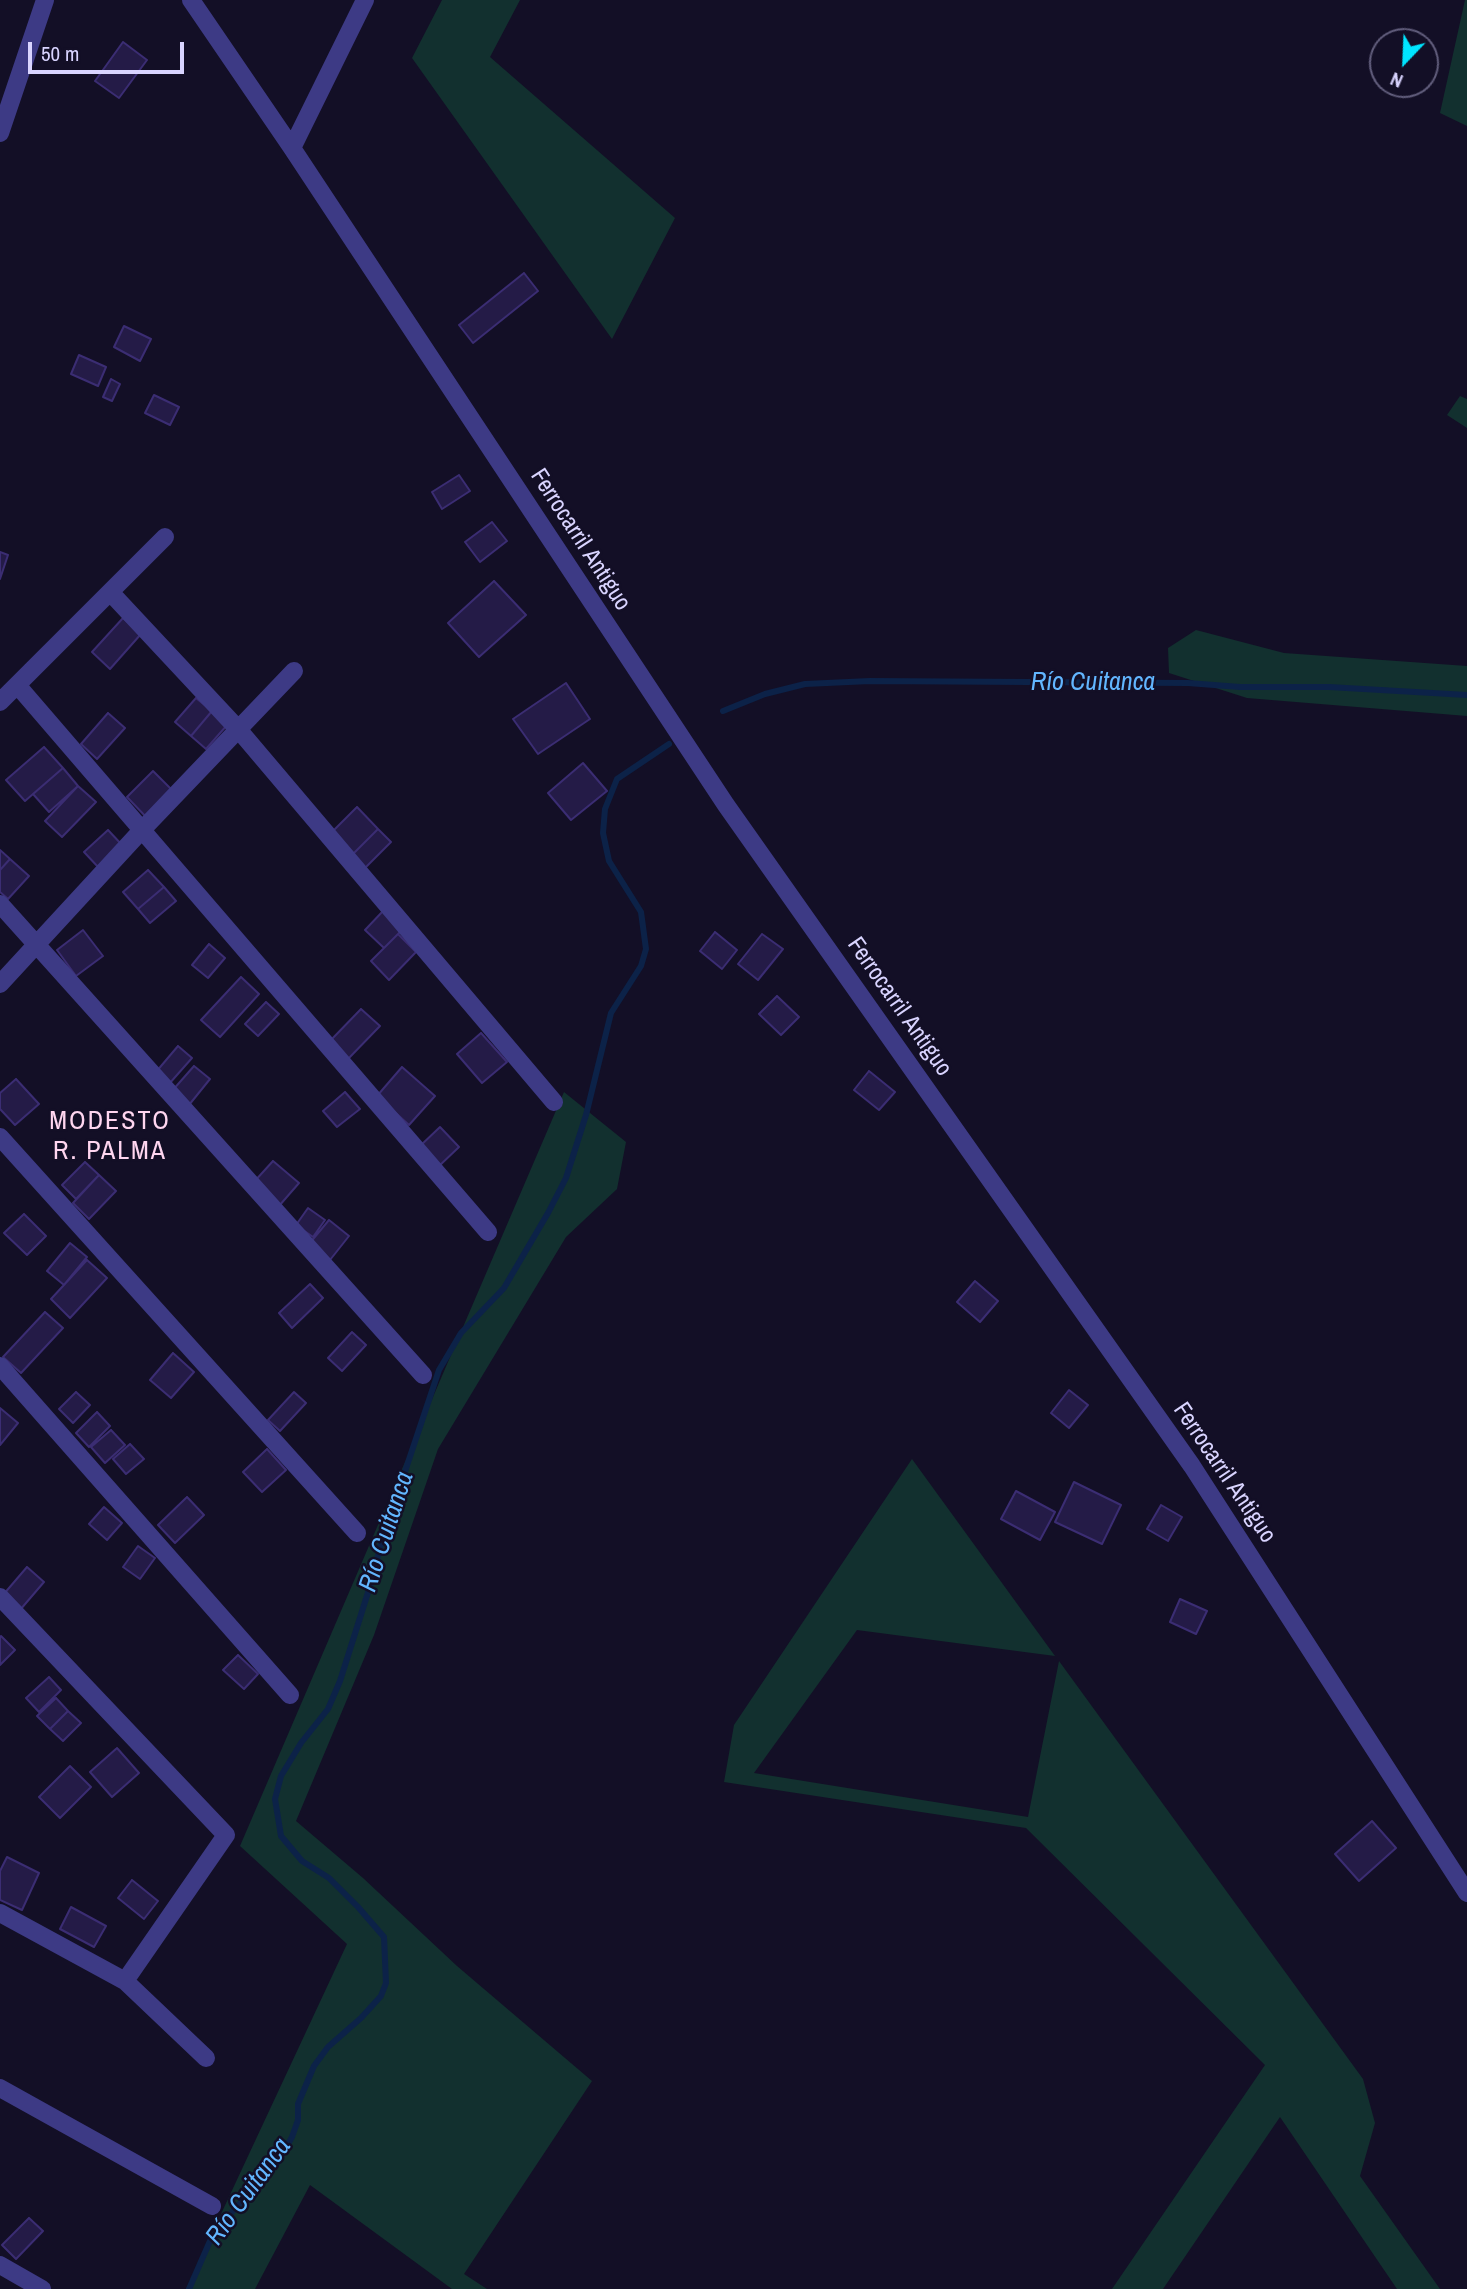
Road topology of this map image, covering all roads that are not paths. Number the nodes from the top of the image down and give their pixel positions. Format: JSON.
{"nodes":[{"id":1,"x":45,"y":0,"type":"edge"},
{"id":2,"x":191,"y":0,"type":"edge"},
{"id":3,"x":365,"y":0,"type":"edge"},
{"id":4,"x":0,"y":134,"type":"edge"},
{"id":5,"x":292,"y":148,"type":"junction"},
{"id":6,"x":165,"y":537,"type":"dead end"},
{"id":7,"x":110,"y":593,"type":"junction"},
{"id":8,"x":294,"y":671,"type":"dead end"},
{"id":9,"x":18,"y":686,"type":"junction"},
{"id":10,"x":0,"y":702,"type":"edge"},
{"id":11,"x":238,"y":729,"type":"junction"},
{"id":12,"x":141,"y":831,"type":"junction"},
{"id":13,"x":0,"y":904,"type":"edge"},
{"id":14,"x":36,"y":945,"type":"junction"},
{"id":15,"x":0,"y":984,"type":"edge"},
{"id":16,"x":554,"y":1102,"type":"dead end"},
{"id":17,"x":0,"y":1137,"type":"edge"},
{"id":18,"x":488,"y":1232,"type":"dead end"},
{"id":19,"x":0,"y":1366,"type":"edge"},
{"id":20,"x":423,"y":1375,"type":"dead end"},
{"id":21,"x":357,"y":1533,"type":"dead end"},
{"id":22,"x":0,"y":1597,"type":"edge"},
{"id":23,"x":290,"y":1695,"type":"dead end"},
{"id":24,"x":1467,"y":1894,"type":"edge"},
{"id":25,"x":0,"y":1913,"type":"edge"},
{"id":26,"x":125,"y":1981,"type":"junction"},
{"id":27,"x":206,"y":2058,"type":"dead end"},
{"id":28,"x":0,"y":2088,"type":"edge"},
{"id":29,"x":212,"y":2206,"type":"dead end"},
{"id":30,"x":0,"y":2265,"type":"edge"},
{"id":31,"x":42,"y":2289,"type":"edge"}],
"edges":[{"from":1,"to":4,"type":"street"},
{"from":2,"to":5,"type":"street","name":"Ferrocarril Antiguo"},
{"from":3,"to":5,"type":"street"},
{"from":5,"to":24,"type":"street","name":"Ferrocarril Antiguo"},
{"from":6,"to":7,"type":"street"},
{"from":7,"to":9,"type":"street"},
{"from":7,"to":11,"type":"street"},
{"from":8,"to":11,"type":"street"},
{"from":9,"to":10,"type":"street"},
{"from":9,"to":12,"type":"street"},
{"from":11,"to":12,"type":"street"},
{"from":11,"to":16,"type":"street"},
{"from":12,"to":14,"type":"street"},
{"from":12,"to":18,"type":"street"},
{"from":13,"to":14,"type":"street"},
{"from":14,"to":15,"type":"street"},
{"from":14,"to":20,"type":"street"},
{"from":17,"to":21,"type":"street"},
{"from":19,"to":23,"type":"street"},
{"from":22,"to":26,"type":"street"},
{"from":25,"to":26,"type":"street"},
{"from":26,"to":27,"type":"street"},
{"from":28,"to":29,"type":"street"},
{"from":30,"to":31,"type":"street"}]}
